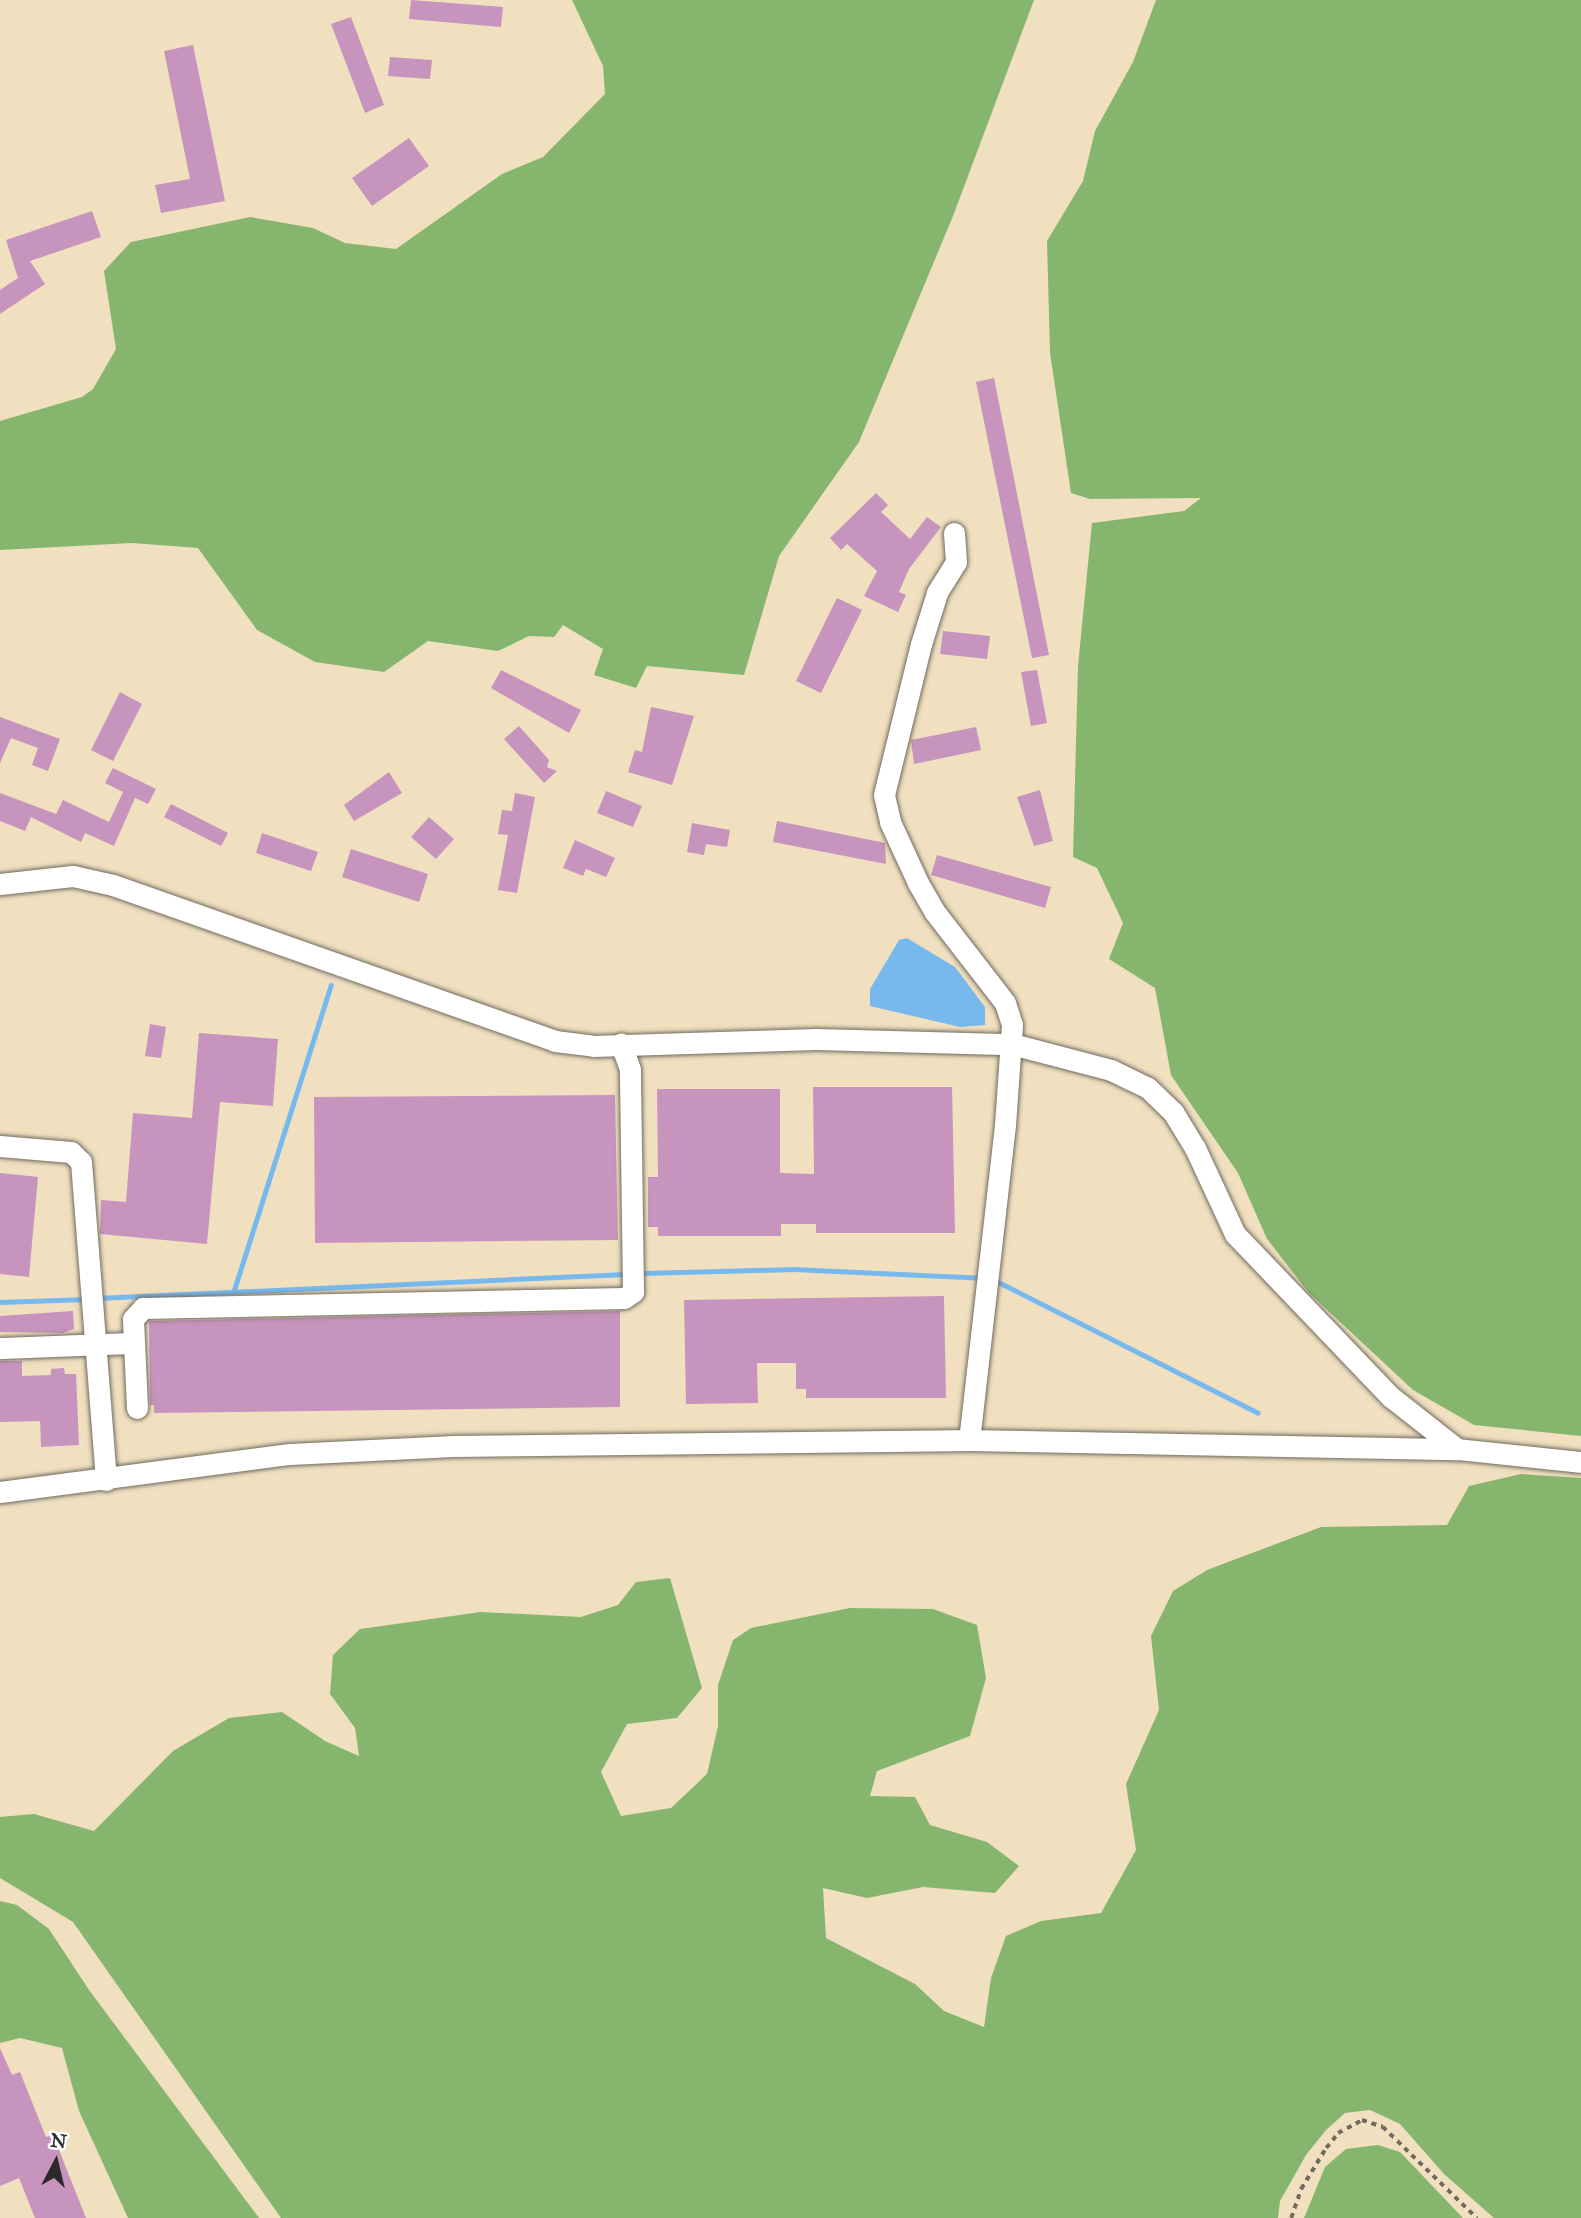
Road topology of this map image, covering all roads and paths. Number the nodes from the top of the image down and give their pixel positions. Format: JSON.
{"nodes":[{"id":1,"x":954,"y":533,"type":"dead end"},
{"id":2,"x":0,"y":884,"type":"edge"},
{"id":3,"x":621,"y":1044,"type":"junction"},
{"id":4,"x":1012,"y":1044,"type":"junction"},
{"id":5,"x":0,"y":1146,"type":"edge"},
{"id":6,"x":133,"y":1343,"type":"junction"},
{"id":7,"x":94,"y":1346,"type":"junction"},
{"id":8,"x":0,"y":1348,"type":"edge"},
{"id":9,"x":137,"y":1408,"type":"dead end"},
{"id":10,"x":969,"y":1440,"type":"junction"},
{"id":11,"x":1457,"y":1449,"type":"junction"},
{"id":12,"x":1581,"y":1462,"type":"edge"},
{"id":13,"x":106,"y":1480,"type":"junction"},
{"id":14,"x":0,"y":1492,"type":"edge"},
{"id":15,"x":1291,"y":2218,"type":"edge"},
{"id":16,"x":1477,"y":2218,"type":"edge"}],
"edges":[{"from":1,"to":4,"type":"street"},
{"from":2,"to":3,"type":"street"},
{"from":3,"to":4,"type":"street"},
{"from":3,"to":6,"type":"street"},
{"from":4,"to":10,"type":"street"},
{"from":4,"to":11,"type":"street"},
{"from":5,"to":7,"type":"street"},
{"from":6,"to":7,"type":"street"},
{"from":6,"to":9,"type":"street"},
{"from":7,"to":8,"type":"street"},
{"from":7,"to":13,"type":"street"},
{"from":10,"to":11,"type":"street"},
{"from":10,"to":13,"type":"street"},
{"from":11,"to":12,"type":"street"},
{"from":13,"to":14,"type":"street"},
{"from":15,"to":16,"type":"path"}]}
